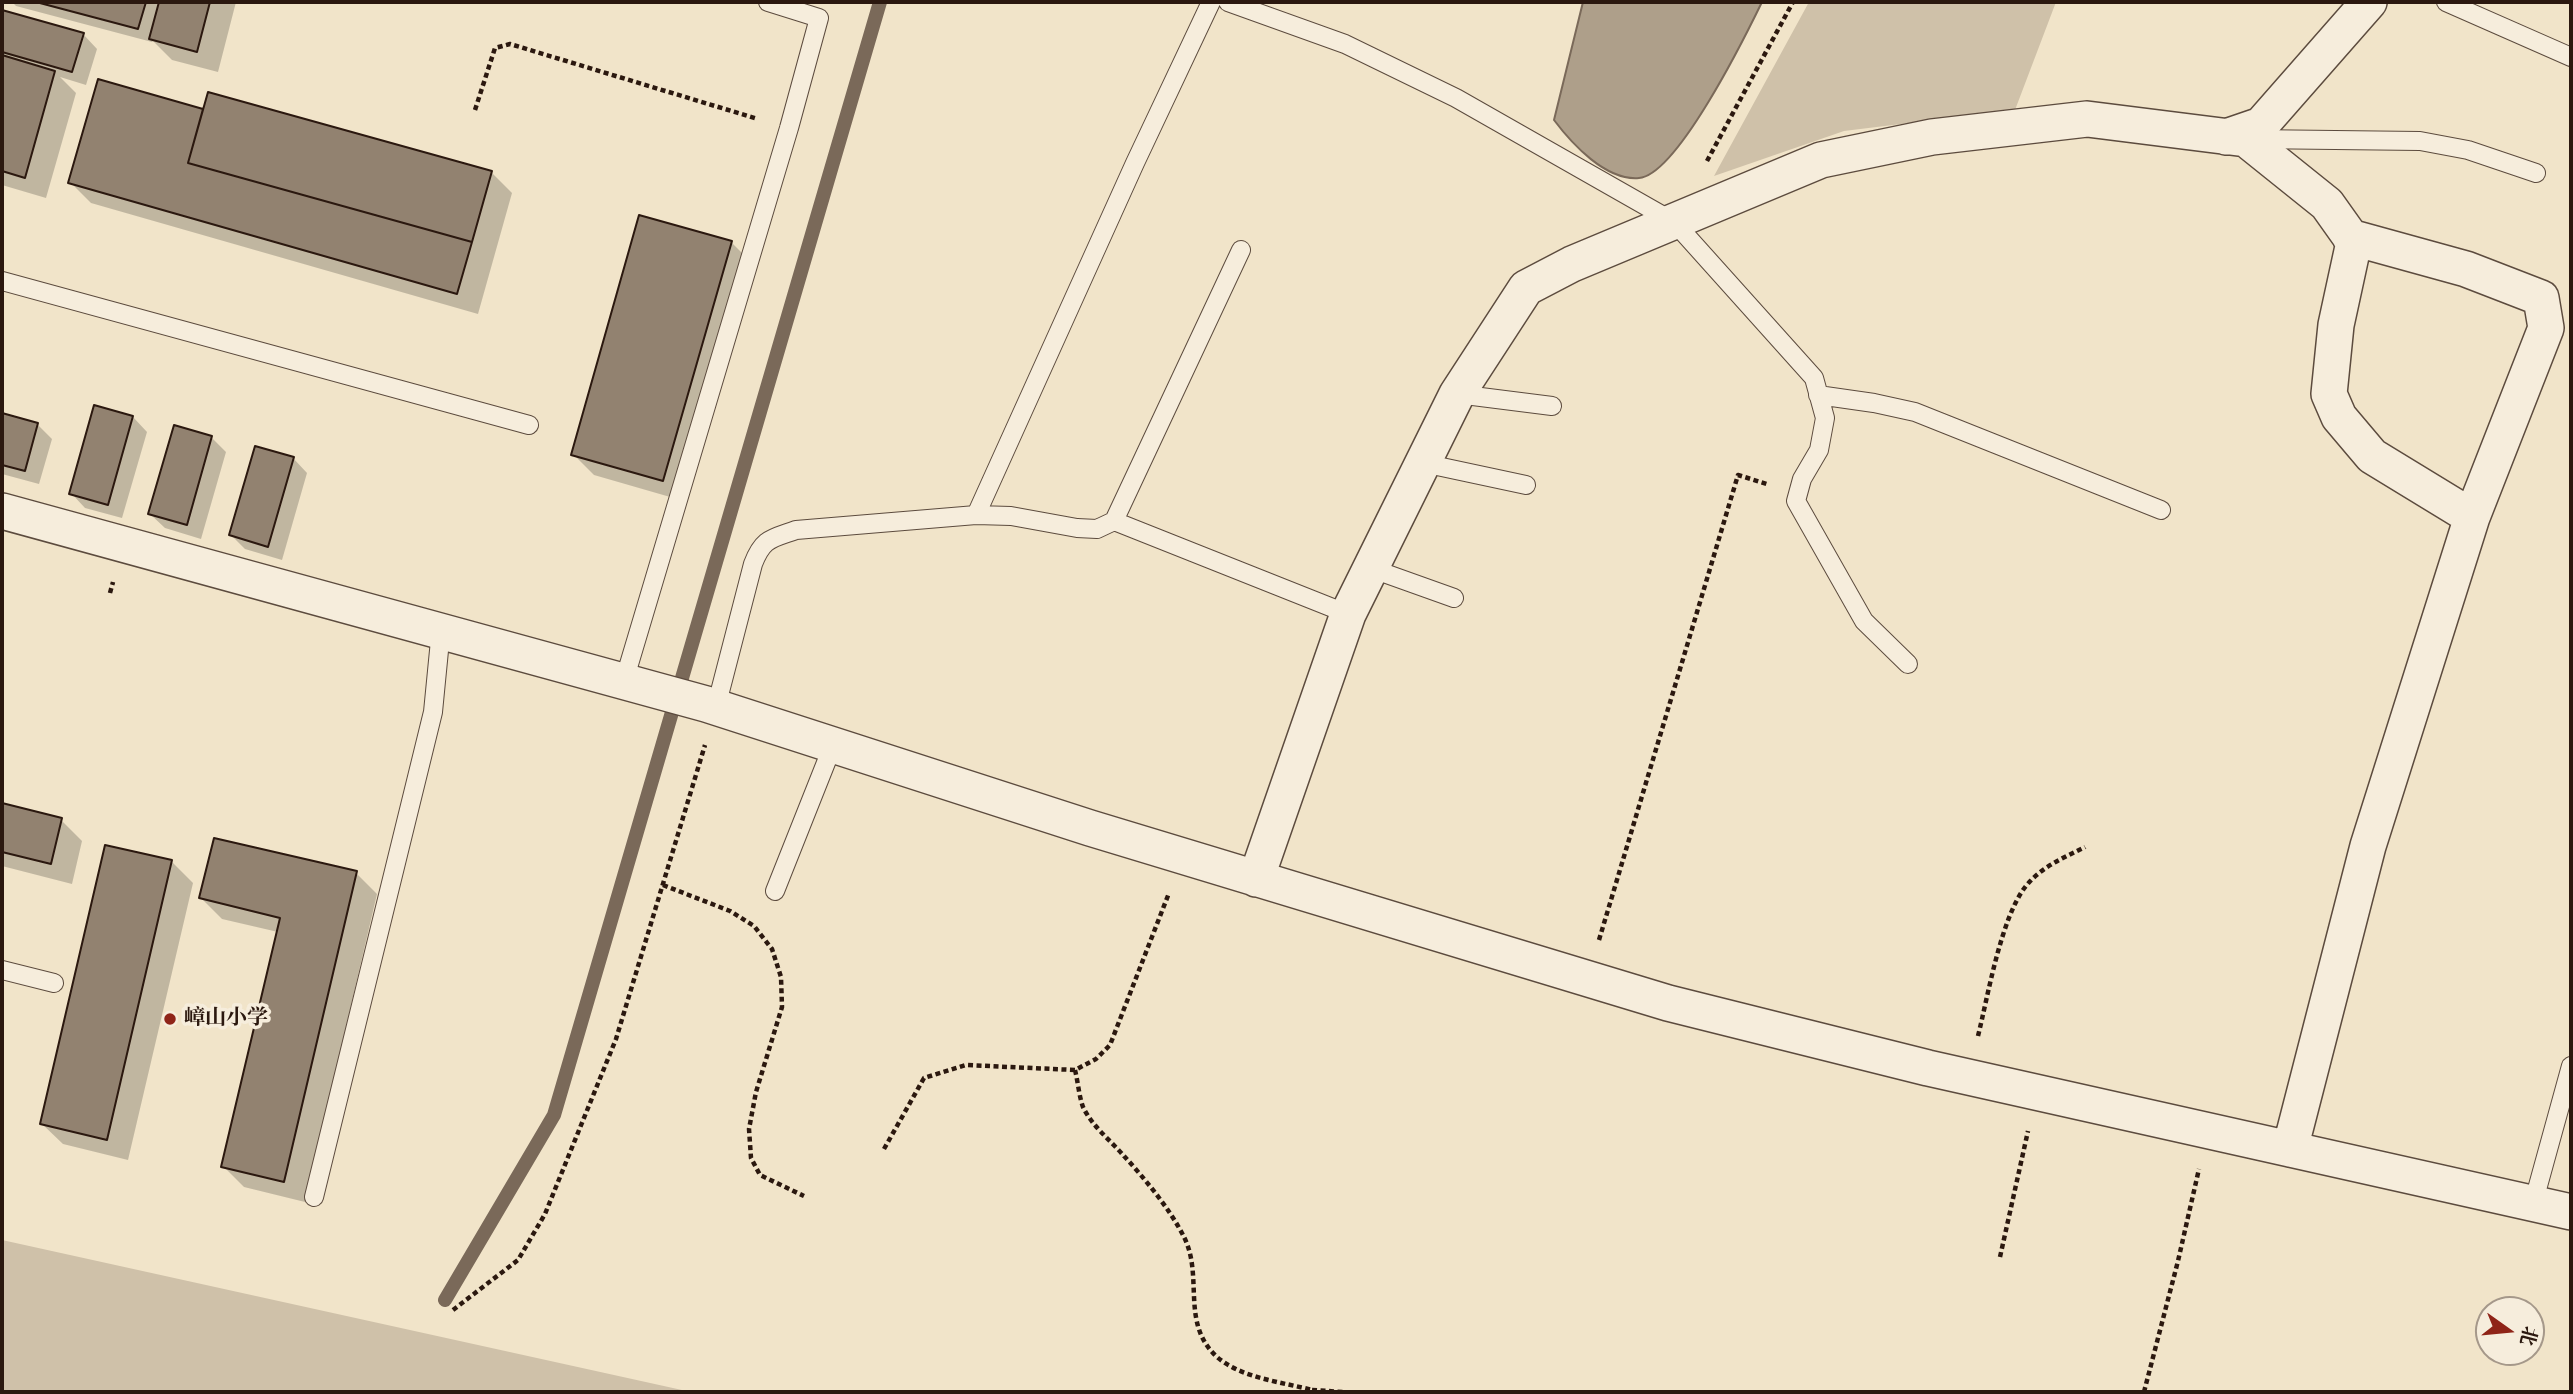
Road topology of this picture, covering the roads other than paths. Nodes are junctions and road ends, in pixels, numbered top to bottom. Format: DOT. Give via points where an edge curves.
graph roads {
  1 [pos="768,2"];
  2 [pos="1211,2"];
  3 [pos="1228,2"];
  4 [pos="2369,2"];
  5 [pos="2446,2"];
  6 [pos="2571,57"];
  7 [pos="2236,138"];
  8 [pos="2536,173"];
  9 [pos="1674,222"];
  10 [pos="2350,237"];
  11 [pos="1241,250"];
  12 [pos="2,281"];
  13 [pos="1457,394"];
  14 [pos="1818,395"];
  15 [pos="1552,406"];
  16 [pos="529,425"];
  17 [pos="1423,463"];
  18 [pos="1526,485"];
  19 [pos="2161,510"];
  20 [pos="2,511"];
  21 [pos="976,516"];
  22 [pos="2472,517"];
  23 [pos="1114,520"];
  24 [pos="1370,568"];
  25 [pos="1454,598"];
  26 [pos="1348,614"];
  27 [pos="441,631"];
  28 [pos="1908,664"];
  29 [pos="632,683"];
  30 [pos="711,706"];
  31 [pos="833,745"];
  32 [pos="1256,878"];
  33 [pos="775,891"];
  34 [pos="2,970"];
  35 [pos="54,983"];
  36 [pos="2571,1066"];
  37 [pos="2290,1149"];
  38 [pos="314,1197"];
  39 [pos="2533,1204"];
  40 [pos="2571,1212"];
  1 -- 29 [label="lane" via="820,18"];
  2 -- 21 [label="lane"];
  3 -- 9 [label="lane" via="1345,44 1456,98"];
  4 -- 7 [label="street" via="2261,125"];
  5 -- 6 [label="lane"];
  7 -- 8 [label="lane" via="2420,141 2468,150"];
  7 -- 9 [label="street" via="2087,120 1932,137 1821,160"];
  7 -- 10 [label="street" via="2327,204"];
  9 -- 13 [label="street" via="1526,288"];
  9 -- 14 [label="lane" via="1814,378"];
  10 -- 22 [label="street" via="2354,242 2336,326 2329,394 2339,417 2372,456"];
  10 -- 22 [label="street" via="2466,269 2541,298 2546,328"];
  11 -- 23 [label="lane"];
  12 -- 16 [label="lane"];
  13 -- 15 [label="lane"];
  13 -- 17 [label="street"];
  14 -- 19 [label="lane" via="1915,412"];
  14 -- 28 [label="lane" via="1825,418 1819,450 1802,479 1796,501 1864,621"];
  17 -- 18 [label="lane"];
  17 -- 24 [label="street"];
  20 -- 27 [label="street"];
  21 -- 23 [label="lane" via="1011,516 1087,529"];
  21 -- 30 [label="lane" via="796,530 759,547"];
  22 -- 37 [label="street" via="2368,846"];
  23 -- 26 [label="lane"];
  24 -- 25 [label="lane"];
  24 -- 26 [label="street"];
  26 -- 32 [label="street"];
  27 -- 29 [label="street"];
  27 -- 38 [label="lane" via="433,712"];
  29 -- 30 [label="street"];
  30 -- 31 [label="street"];
  31 -- 32 [label="street"];
  31 -- 33 [label="lane"];
  32 -- 37 [label="street" via="1668,1003 1967,1077"];
  34 -- 35 [label="lane"];
  36 -- 39 [label="lane"];
  37 -- 39 [label="street"];
  39 -- 40 [label="street"];
}
